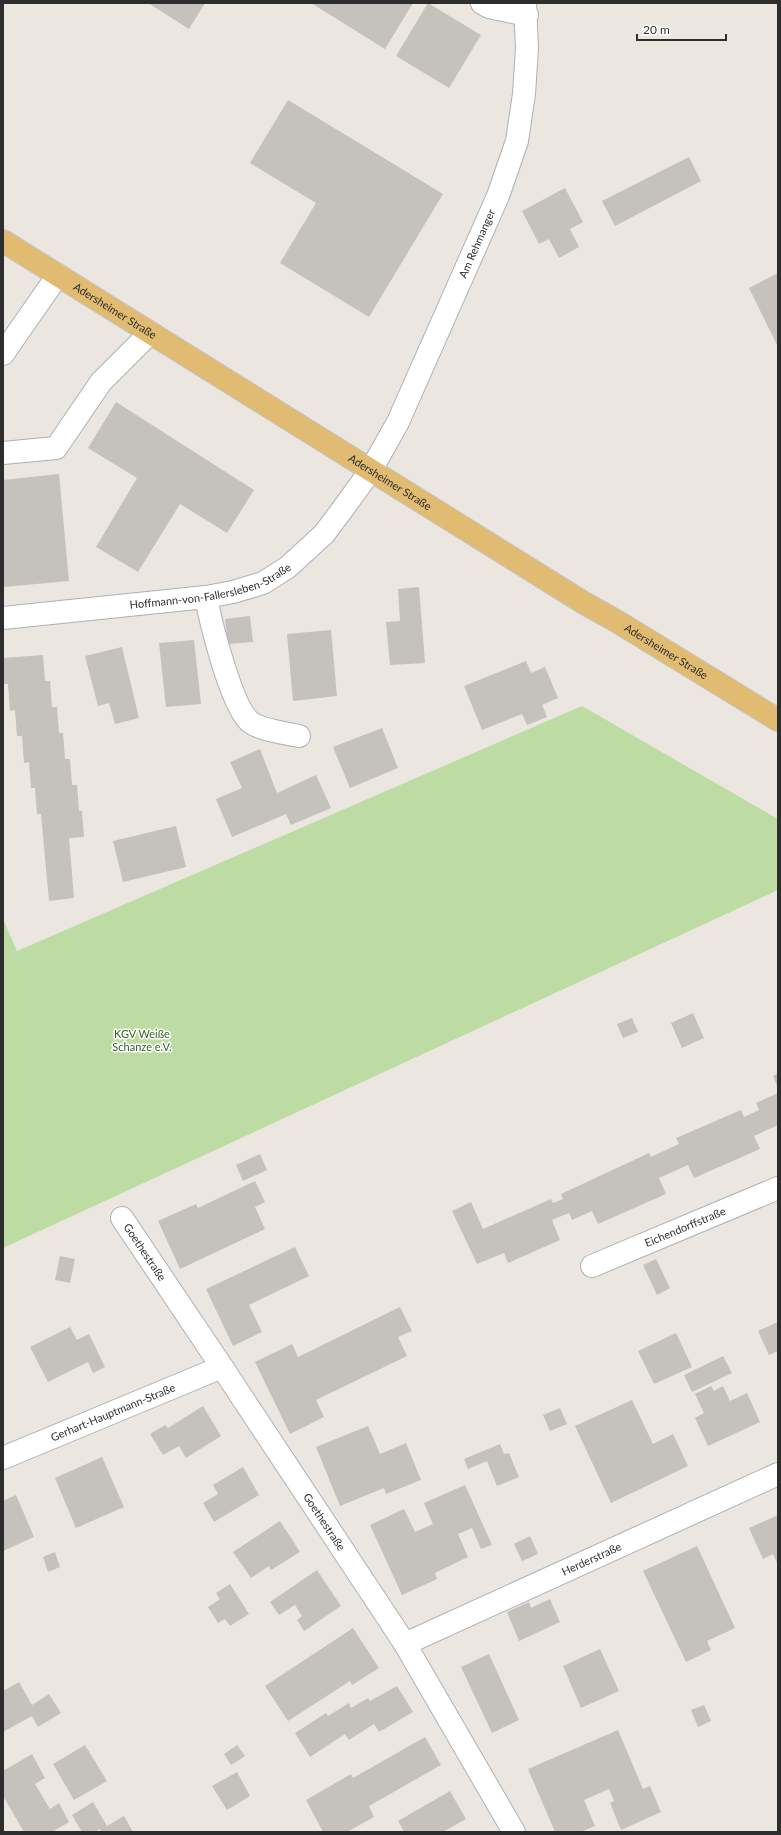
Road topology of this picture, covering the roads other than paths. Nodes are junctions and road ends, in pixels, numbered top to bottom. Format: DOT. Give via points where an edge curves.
graph roads {
  1 [pos="482,3"];
  2 [pos="526,9"];
  3 [pos="3,242"];
  4 [pos="58,276"];
  5 [pos="150,333"];
  6 [pos="3,354"];
  7 [pos="3,453"];
  8 [pos="371,470"];
  9 [pos="206,597"];
  10 [pos="3,618"];
  11 [pos="778,720"];
  12 [pos="299,736"];
  13 [pos="778,1188"];
  14 [pos="122,1218"];
  15 [pos="592,1266"];
  16 [pos="222,1367"];
  17 [pos="3,1458"];
  18 [pos="778,1474"];
  19 [pos="405,1644"];
  20 [pos="514,1832"];
  1 -- 2 [label="street" via="489,7"];
  2 -- 8 [label="street, Am Rehmanger" via="524,94 517,141 498,196 414,386 398,422"];
  3 -- 4 [label="main road, Adersheimer Straße"];
  4 -- 5 [label="main road, Adersheimer Straße"];
  4 -- 6 [label="street"];
  5 -- 7 [label="street" via="101,382 56,448"];
  5 -- 8 [label="main road, Adersheimer Straße"];
  8 -- 9 [label="street, Hoffmann-von-Fallersleben-Straße" via="324,534 288,568 262,583"];
  8 -- 11 [label="main road, Adersheimer Straße"];
  9 -- 10 [label="street, Hoffmann-von-Fallersleben-Straße"];
  9 -- 12 [label="street" via="235,698 244,714 250,722"];
  13 -- 15 [label="street, Eichendorffstraße"];
  14 -- 16 [label="street, Goethestraße"];
  16 -- 17 [label="street, Gerhart-Hauptmann-Straße"];
  16 -- 19 [label="street, Goethestraße"];
  18 -- 19 [label="street, Herderstraße"];
  19 -- 20 [label="street, Goethestraße"];
}
